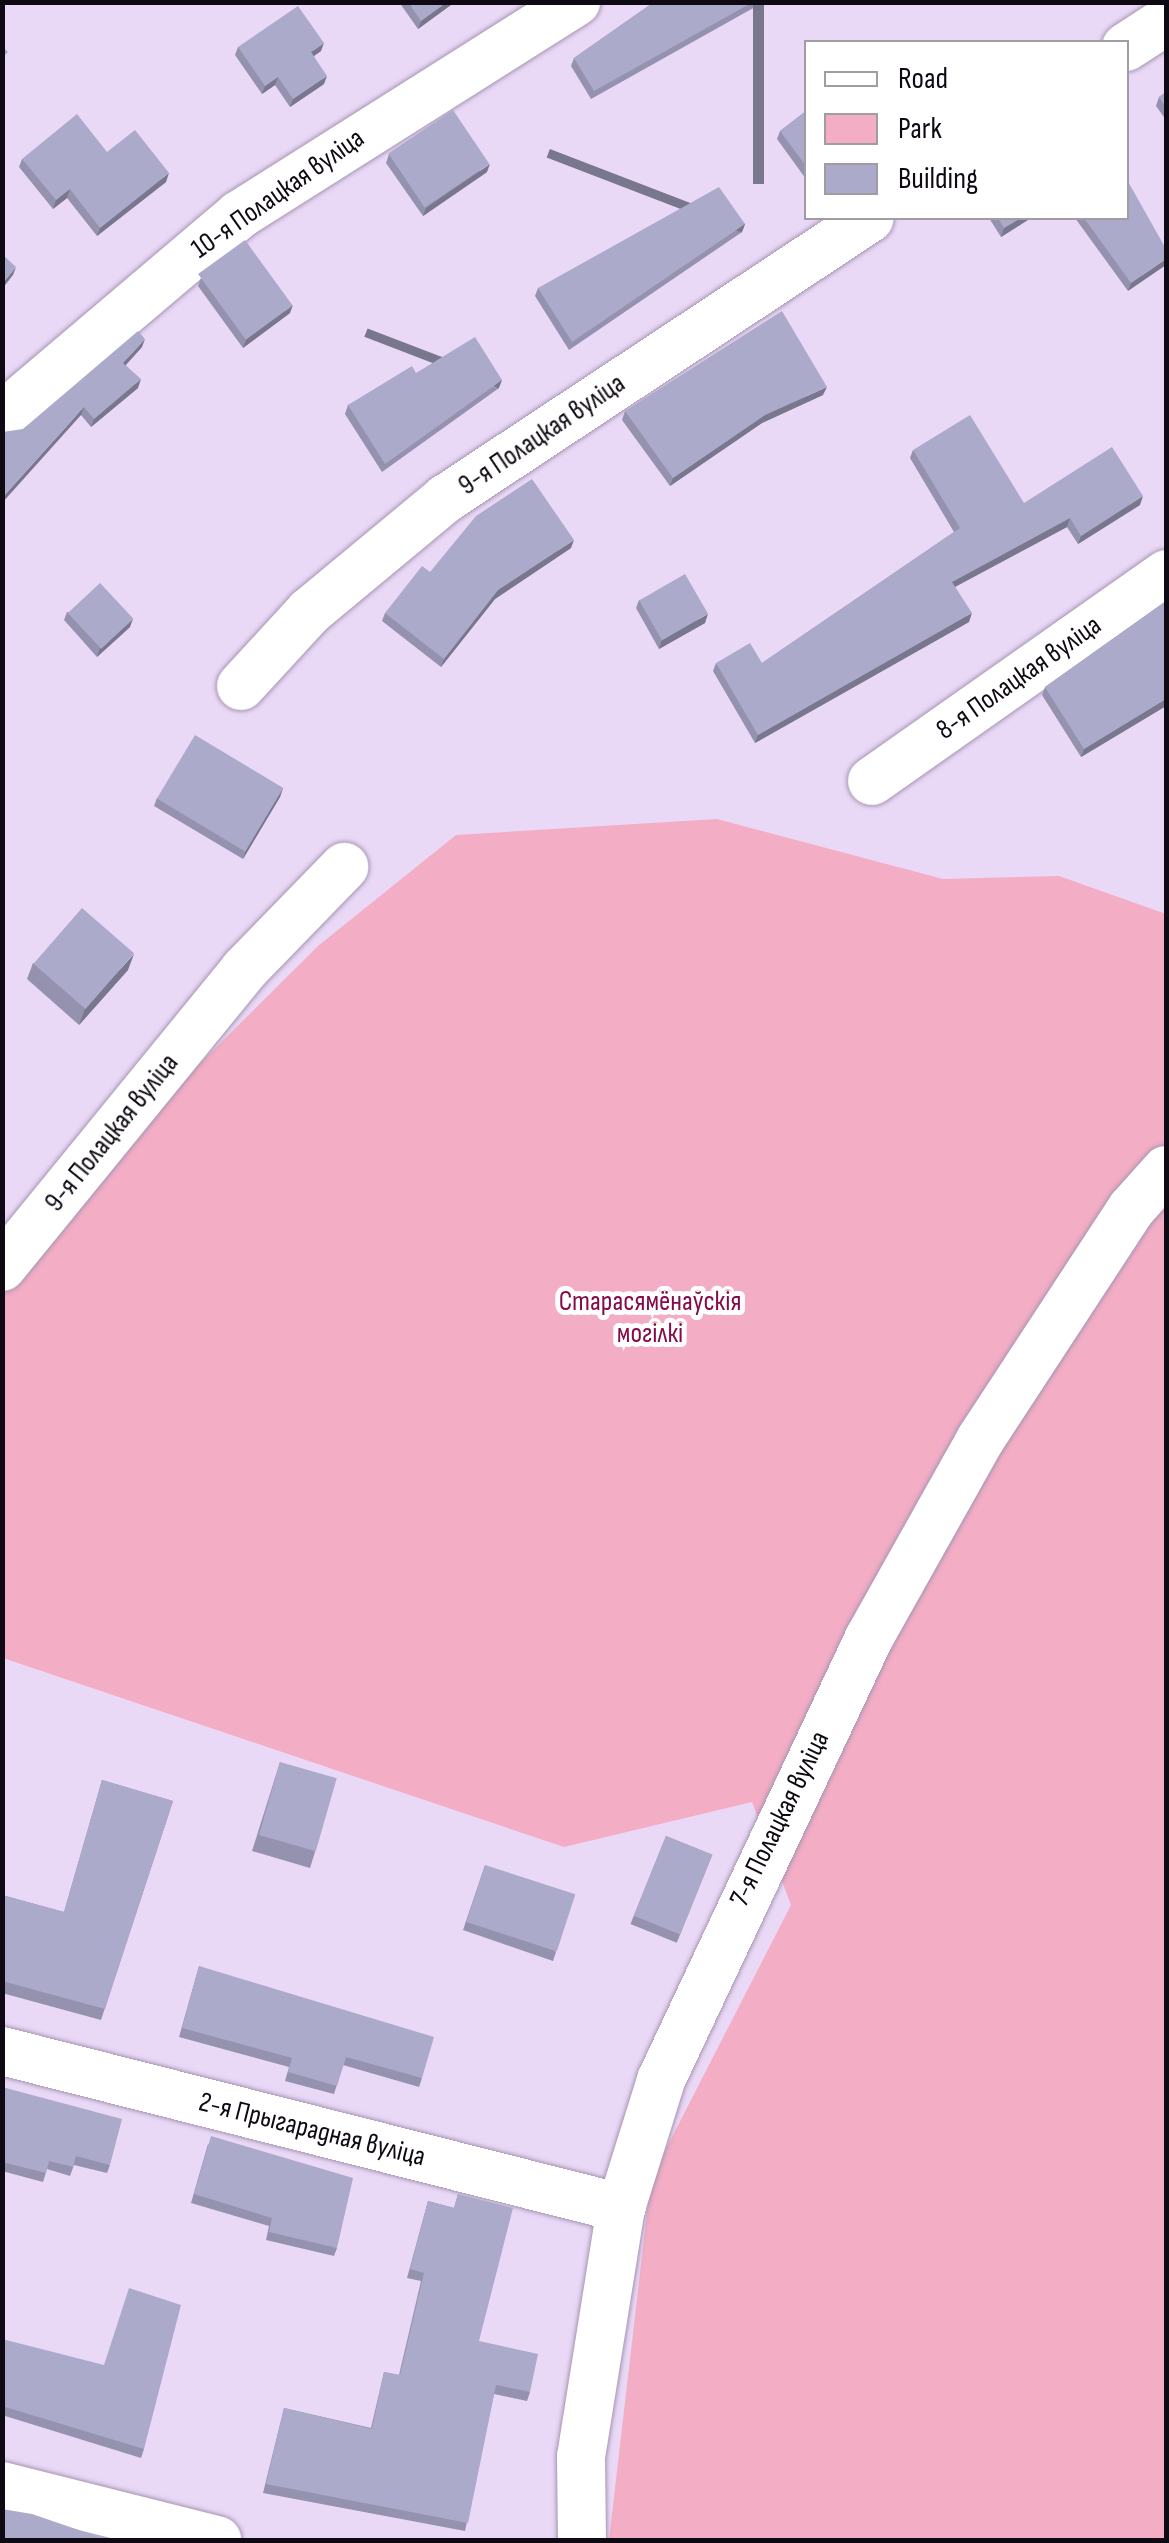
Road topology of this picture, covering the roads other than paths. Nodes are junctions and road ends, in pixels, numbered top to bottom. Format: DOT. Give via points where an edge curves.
graph roads {
  1 [pos="576,2"];
  2 [pos="1166,21"];
  3 [pos="1129,45"];
  4 [pos="867,220"];
  5 [pos="2,416"];
  6 [pos="1166,574"];
  7 [pos="241,686"];
  8 [pos="872,781"];
  9 [pos="344,867"];
  10 [pos="1166,1170"];
  11 [pos="2,1267"];
  12 [pos="2,2051"];
  13 [pos="621,2208"];
  14 [pos="2,2486"];
  15 [pos="217,2540"];
  16 [pos="582,2540"];
  1 -- 5 [label="street, 10-я Полацкая вуліца" via="239,215"];
  2 -- 3 [label="street"];
  4 -- 7 [label="street, 9-я Полацкая вуліца" via="445,499 309,612"];
  6 -- 8 [label="street, 8-я Полацкая вуліца"];
  9 -- 11 [label="street, 9-я Полацкая вуліца" via="244,970"];
  10 -- 13 [label="street, 7-я Полацкая вуліца" via="1132,1208 988,1428 869,1638 668,2063"];
  12 -- 13 [label="street, 2-я Прыгарадная вуліца"];
  13 -- 16 [label="street, 7-я Полацкая вуліца" via="581,2456"];
  14 -- 15 [label="street"];
}
